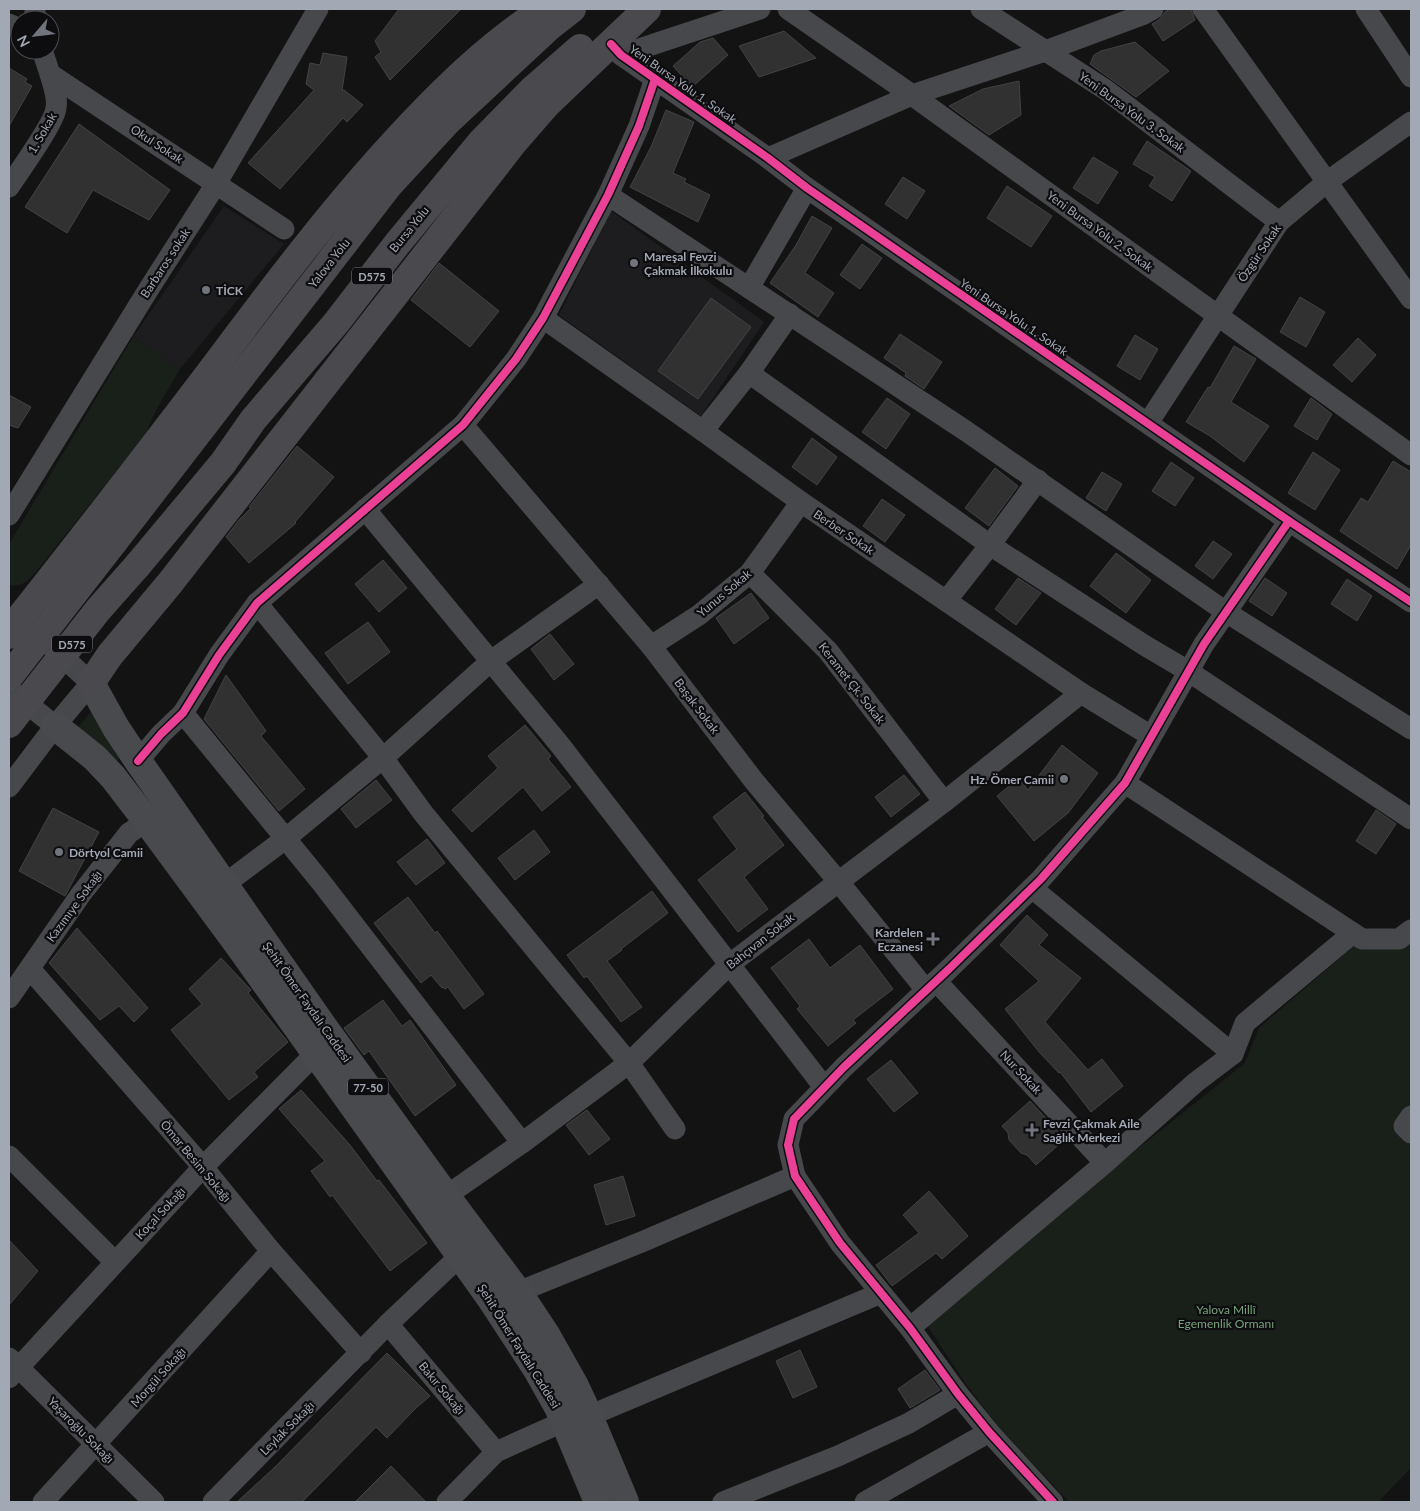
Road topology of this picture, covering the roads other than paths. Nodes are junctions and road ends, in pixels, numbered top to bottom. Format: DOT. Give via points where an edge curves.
graph roads {
  1 [pos="318,9"];
  2 [pos="544,9"];
  3 [pos="572,9"];
  4 [pos="630,9"];
  5 [pos="647,9"];
  6 [pos="760,9"];
  7 [pos="788,9"];
  8 [pos="981,9"];
  9 [pos="1153,9"];
  10 [pos="1203,9"];
  11 [pos="1366,9"];
  12 [pos="616,49"];
  13 [pos="1045,51"];
  14 [pos="45,60"];
  15 [pos="50,74"];
  16 [pos="1411,77"];
  17 [pos="655,79"];
  18 [pos="912,95"];
  19 [pos="1411,122"];
  20 [pos="768,158"];
  21 [pos="1328,181"];
  22 [pos="216,184"];
  23 [pos="9,187"];
  24 [pos="807,188"];
  25 [pos="608,195"];
  26 [pos="1278,222"];
  27 [pos="284,229"];
  28 [pos="749,288"];
  29 [pos="1411,299"];
  30 [pos="790,314"];
  31 [pos="1218,316"];
  32 [pos="543,318"];
  33 [pos="749,374"];
  34 [pos="1148,423"];
  35 [pos="463,425"];
  36 [pos="703,431"];
  37 [pos="1411,455"];
  38 [pos="1038,480"];
  39 [pos="801,502"];
  40 [pos="365,509"];
  41 [pos="9,515"];
  42 [pos="1289,521"];
  43 [pos="990,546"];
  44 [pos="750,572"];
  45 [pos="599,584"];
  46 [pos="946,601"];
  47 [pos="1411,602"];
  48 [pos="258,603"];
  49 [pos="1226,612"];
  50 [pos="12,623"];
  51 [pos="651,646"];
  52 [pos="491,661"];
  53 [pos="1188,671"];
  54 [pos="9,677"];
  55 [pos="91,683"];
  56 [pos="9,689"];
  57 [pos="1081,693"];
  58 [pos="183,713"];
  59 [pos="9,724"];
  60 [pos="55,726"];
  61 [pos="1411,729"];
  62 [pos="1151,736"];
  63 [pos="382,758"];
  64 [pos="138,761"];
  65 [pos="1125,783"];
  66 [pos="9,787"];
  67 [pos="944,802"];
  68 [pos="1411,818"];
  69 [pos="149,824"];
  70 [pos="285,839"];
  71 [pos="838,881"];
  72 [pos="225,884"];
  73 [pos="1032,888"];
  74 [pos="1411,930"];
  75 [pos="1353,933"];
  76 [pos="730,964"];
  77 [pos="30,969"];
  78 [pos="931,985"];
  79 [pos="9,998"];
  80 [pos="316,1053"];
  81 [pos="1233,1054"];
  82 [pos="629,1062"];
  83 [pos="824,1087"];
  84 [pos="1411,1116"];
  85 [pos="675,1129"];
  86 [pos="1411,1133"];
  87 [pos="522,1143"];
  88 [pos="9,1156"];
  89 [pos="1105,1163"];
  90 [pos="203,1167"];
  91 [pos="794,1176"];
  92 [pos="446,1196"];
  93 [pos="271,1251"];
  94 [pos="461,1255"];
  95 [pos="115,1262"];
  96 [pos="518,1292"];
  97 [pos="881,1293"];
  98 [pos="388,1324"];
  99 [pos="910,1328"];
  100 [pos="362,1353"];
  101 [pos="12,1368"];
  102 [pos="958,1394"];
  103 [pos="578,1422"];
  104 [pos="989,1432"];
  105 [pos="96,1445"];
  106 [pos="496,1452"];
  107 [pos="43,1502"];
  108 [pos="154,1502"];
  109 [pos="213,1502"];
  110 [pos="448,1502"];
  111 [pos="598,1502"];
  112 [pos="625,1502"];
  113 [pos="723,1502"];
  114 [pos="865,1502"];
  115 [pos="1053,1502"];
  1 -- 22 [label="street, Barbaros sokak"];
  2 -- 50 [label="highway" via="487,50 358,181 132,476"];
  3 -- 54 [label="highway, Yalova Yolu / D575, bridge" via="548,27 447,122 390,185"];
  4 -- 59 [label="highway, Bursa Yolu / D575, bridge" via="532,90 482,141 396,244 336,323 253,420 223,463 98,610"];
  5 -- 12 [label="highway"];
  6 -- 12 [label="street"];
  7 -- 18 [label="street, Yeni Bursa Yolu 2. Sokak"];
  8 -- 13 [label="street, Yeni Bursa Yolu 3. Sokak"];
  9 -- 13 [label="street"];
  10 -- 21 [label="street"];
  11 -- 16 [label="street"];
  12 -- 17 [label="street, Yeni Bursa Yolu 1. Sokak"];
  12 -- 55 [label="highway" via="547,104 514,142"];
  13 -- 18 [label="street"];
  13 -- 26 [label="street, Yeni Bursa Yolu 3. Sokak" via="1106,90"];
  14 -- 15 [label="street"];
  15 -- 22 [label="street, Okul Sokak"];
  15 -- 23 [label="street, 1. Sokak" via="56,110"];
  17 -- 20 [label="street, Yeni Bursa Yolu 1. Sokak"];
  17 -- 25 [label="street" via="639,126"];
  18 -- 20 [label="street"];
  18 -- 31 [label="street, Yeni Bursa Yolu 2. Sokak"];
  19 -- 21 [label="street, Özgür Sokak"];
  20 -- 24 [label="street, Yeni Bursa Yolu 1. Sokak"];
  21 -- 26 [label="street, Özgür Sokak"];
  21 -- 29 [label="street"];
  22 -- 27 [label="street, Okul Sokak"];
  22 -- 41 [label="street, Barbaros sokak"];
  24 -- 28 [label="street"];
  24 -- 34 [label="street, Yeni Bursa Yolu 1. Sokak"];
  25 -- 28 [label="street"];
  25 -- 32 [label="street"];
  26 -- 31 [label="street, Özgür Sokak"];
  28 -- 30 [label="street"];
  30 -- 33 [label="street"];
  30 -- 38 [label="street"];
  31 -- 34 [label="street, Özgür Sokak"];
  31 -- 37 [label="street, Yeni Bursa Yolu 2. Sokak"];
  32 -- 35 [label="street" via="516,359"];
  32 -- 36 [label="street, Berber Sokak"];
  33 -- 36 [label="street"];
  33 -- 43 [label="street"];
  34 -- 42 [label="street, Yeni Bursa Yolu 1. Sokak"];
  35 -- 40 [label="street"];
  35 -- 45 [label="street, Başak Sokak"];
  36 -- 39 [label="street, Berber Sokak"];
  38 -- 43 [label="street"];
  38 -- 49 [label="street"];
  39 -- 44 [label="street, Yunus Sokak"];
  39 -- 46 [label="street, Berber Sokak"];
  40 -- 48 [label="street"];
  40 -- 52 [label="street"];
  42 -- 47 [label="street, Yeni Bursa Yolu 1. Sokak"];
  42 -- 49 [label="street"];
  43 -- 46 [label="street"];
  43 -- 53 [label="street"];
  44 -- 51 [label="street, Yunus Sokak" via="699,615"];
  44 -- 67 [label="street, Keramet Çk. Sokak" via="828,651"];
  45 -- 51 [label="street, Başak Sokak"];
  45 -- 52 [label="street"];
  46 -- 57 [label="street, Berber Sokak"];
  48 -- 58 [label="street" via="219,655"];
  48 -- 63 [label="street"];
  49 -- 53 [label="street"];
  49 -- 61 [label="street"];
  50 -- 55 [label="street" via="48,643"];
  51 -- 71 [label="street, Başak Sokak" via="754,781"];
  52 -- 63 [label="street"];
  52 -- 76 [label="street"];
  53 -- 62 [label="street"];
  53 -- 68 [label="street"];
  55 -- 60 [label="street"];
  55 -- 64 [label="main road, Şehit Ömer Faydalı Caddesi / 77-50"];
  56 -- 60 [label="street"];
  57 -- 62 [label="street, Berber Sokak"];
  57 -- 67 [label="street, Bahçıvan Sokak"];
  58 -- 64 [label="street"];
  58 -- 70 [label="street"];
  60 -- 66 [label="street"];
  60 -- 69 [label="main road, Şehit Ömer Faydalı Caddesi / 77-50" via="95,758"];
  62 -- 65 [label="street"];
  63 -- 70 [label="street"];
  63 -- 82 [label="street" via="423,813"];
  64 -- 72 [label="main road, Şehit Ömer Faydalı Caddesi / 77-50"];
  65 -- 73 [label="street"];
  65 -- 75 [label="street"];
  67 -- 71 [label="street, Bahçıvan Sokak"];
  69 -- 77 [label="street, Kazımıye Sokağı" via="129,833 81,894"];
  69 -- 80 [label="main road, Şehit Ömer Faydalı Caddesi / 77-50"];
  70 -- 72 [label="street"];
  70 -- 87 [label="street"];
  71 -- 76 [label="street, Bahçıvan Sokak"];
  71 -- 78 [label="street, Başak Sokak"];
  72 -- 92 [label="main road, Şehit Ömer Faydalı Caddesi / 77-50"];
  73 -- 78 [label="street"];
  73 -- 81 [label="street"];
  74 -- 75 [label="street" via="1399,939 1362,939"];
  75 -- 81 [label="street" via="1245,1023"];
  76 -- 82 [label="street, Bahçıvan Sokak"];
  76 -- 83 [label="street"];
  77 -- 79 [label="street, Kazımıye Sokağı"];
  77 -- 90 [label="street, Ömar Besim Sokağı"];
  78 -- 83 [label="street"];
  78 -- 89 [label="street, Nur Sokak"];
  80 -- 90 [label="street, Koçal Sokağı"];
  80 -- 94 [label="main road, Şehit Ömer Faydalı Caddesi / 77-50"];
  81 -- 89 [label="street" via="1196,1082"];
  82 -- 85 [label="street"];
  82 -- 87 [label="street, Bahçıvan Sokak"];
  83 -- 91 [label="street" via="794,1119 788,1145"];
  84 -- 86 [label="street" via="1404,1126"];
  87 -- 92 [label="street, Bahçıvan Sokak"];
  88 -- 95 [label="street"];
  89 -- 99 [label="street"];
  90 -- 93 [label="street, Ömar Besim Sokağı"];
  90 -- 95 [label="street, Koçal Sokağı"];
  91 -- 96 [label="street"];
  91 -- 97 [label="street" via="840,1243"];
  92 -- 96 [label="main road, Şehit Ömer Faydalı Caddesi / 77-50"];
  93 -- 100 [label="street, Ömar Besim Sokağı"];
  93 -- 105 [label="street, Morgül Sokağı"];
  94 -- 98 [label="street, Leylak Sokağı"];
  94 -- 103 [label="main road, Şehit Ömer Faydalı Caddesi / 77-50" via="536,1368"];
  95 -- 101 [label="street, Koçal Sokağı"];
  96 -- 103 [label="main road, Şehit Ömer Faydalı Caddesi / 77-50" via="574,1384"];
  97 -- 99 [label="street"];
  97 -- 103 [label="street"];
  98 -- 100 [label="street, Leylak Sokağı"];
  98 -- 106 [label="street, Bakır Sokağı"];
  99 -- 102 [label="street"];
  100 -- 109 [label="street, Leylak Sokağı"];
  101 -- 105 [label="street, Yaşaroğlu Sokağı"];
  102 -- 104 [label="street"];
  102 -- 113 [label="street" via="909,1424"];
  103 -- 106 [label="street" via="556,1425"];
  103 -- 111 [label="main road, Şehit Ömer Faydalı Caddesi / 77-50"];
  103 -- 112 [label="main road, Şehit Ömer Faydalı Caddesi / 77-50"];
  104 -- 114 [label="street"];
  104 -- 115 [label="street"];
  105 -- 107 [label="street, Morgül Sokağı"];
  105 -- 108 [label="street, Yaşaroğlu Sokağı"];
  106 -- 110 [label="street"];
}
